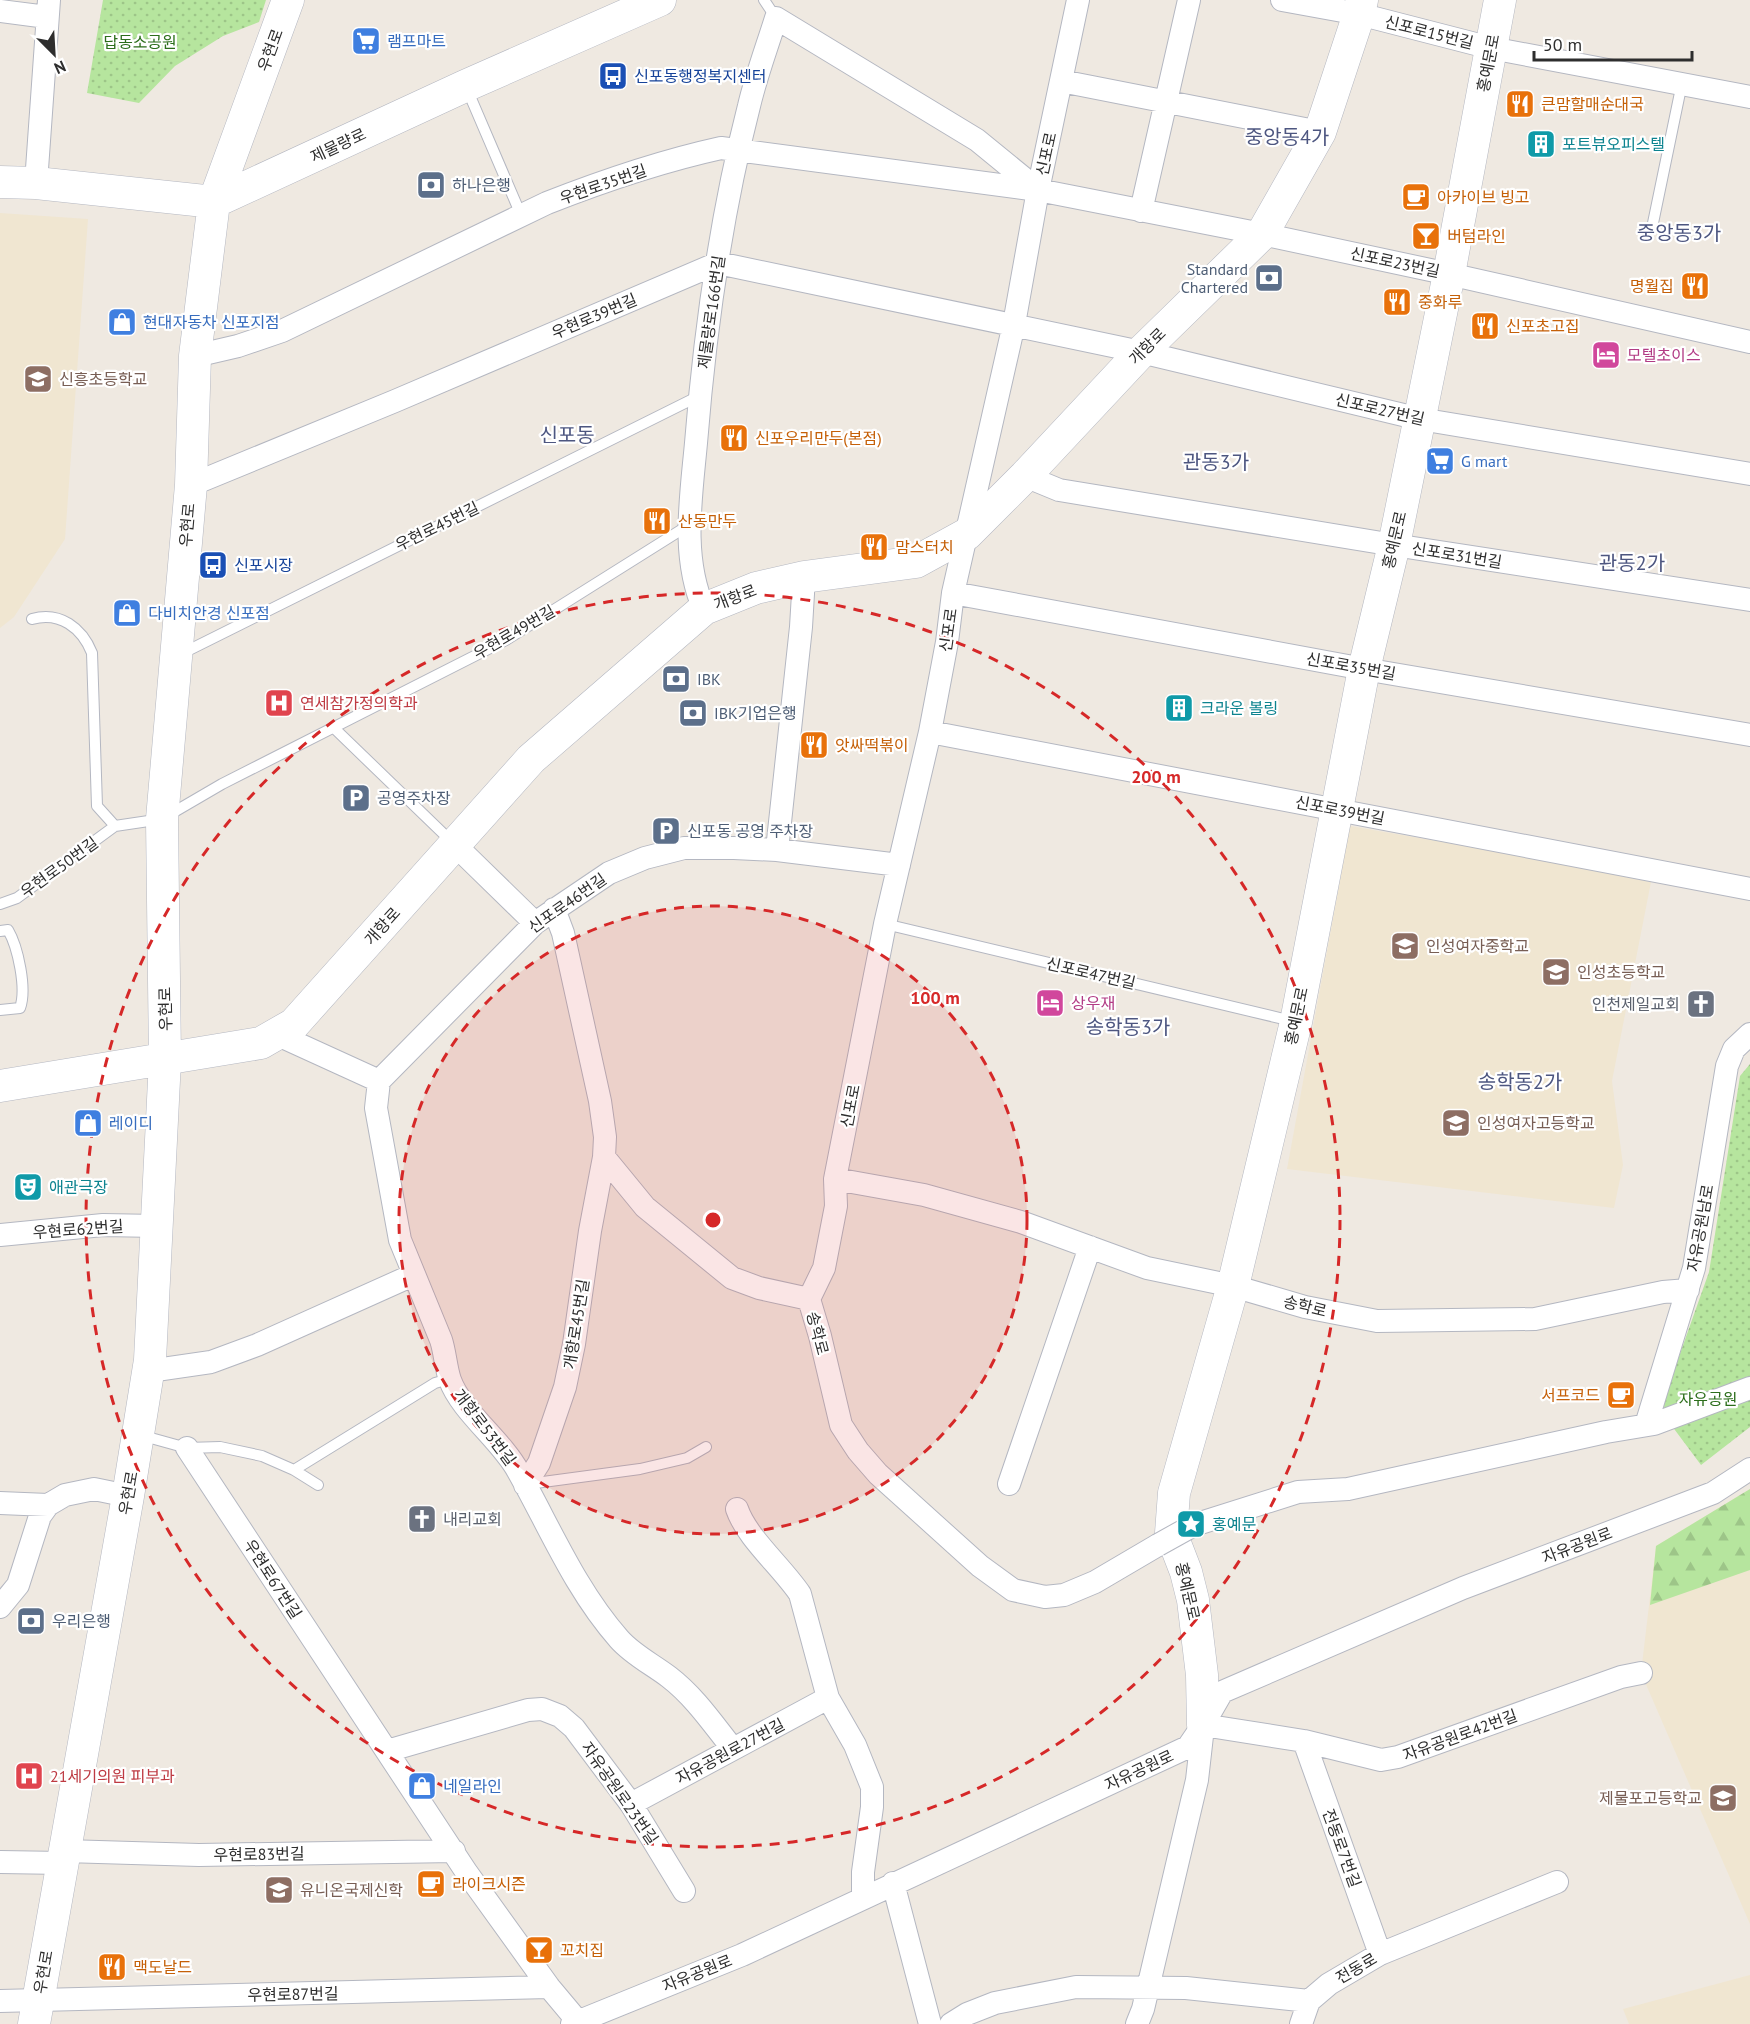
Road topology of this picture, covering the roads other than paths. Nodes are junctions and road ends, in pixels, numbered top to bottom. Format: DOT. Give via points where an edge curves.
graph roads {
  1 [pos="288,0"];
  2 [pos="660,0"];
  3 [pos="1078,0"];
  4 [pos="1189,0"];
  5 [pos="1282,0"];
  6 [pos="1500,0"];
  7 [pos="1361,7"];
  8 [pos="48,8"];
  9 [pos="770,9"];
  10 [pos="0,11"];
  11 [pos="1491,48"];
  12 [pos="1061,81"];
  13 [pos="1682,83"];
  14 [pos="465,86"];
  15 [pos="1750,97"];
  16 [pos="1166,102"];
  17 [pos="1320,132"];
  18 [pos="738,150"];
  19 [pos="0,182"];
  20 [pos="36,183"];
  21 [pos="1038,190"];
  22 [pos="214,202"];
  23 [pos="1141,211"];
  24 [pos="521,215"];
  25 [pos="1653,223"];
  26 [pos="1262,234"];
  27 [pos="718,263"];
  28 [pos="1449,274"];
  29 [pos="1014,324"];
  30 [pos="1750,342"];
  31 [pos="1141,352"];
  32 [pos="195,356"];
  33 [pos="700,396"];
  34 [pos="1420,419"];
  35 [pos="1750,474"];
  36 [pos="1025,476"];
  37 [pos="191,485"];
  38 [pos="688,525"];
  39 [pos="966,534"];
  40 [pos="1394,545"];
  41 [pos="804,577"];
  42 [pos="953,593"];
  43 [pos="1750,600"];
  44 [pos="704,609"];
  45 [pos="33,619"];
  46 [pos="175,657"];
  47 [pos="1364,669"];
  48 [pos="334,728"];
  49 [pos="930,732"];
  50 [pos="1750,735"];
  51 [pos="1337,809"];
  52 [pos="162,819"];
  53 [pos="115,825"];
  54 [pos="455,845"];
  55 [pos="777,850"];
  56 [pos="898,865"];
  57 [pos="1750,889"];
  58 [pos="0,904"];
  59 [pos="554,909"];
  60 [pos="535,923"];
  61 [pos="885,924"];
  62 [pos="0,931"];
  63 [pos="0,1010"];
  64 [pos="1296,1022"];
  65 [pos="276,1034"];
  66 [pos="1750,1034"];
  67 [pos="165,1060"];
  68 [pos="379,1081"];
  69 [pos="0,1086"];
  70 [pos="604,1157"];
  71 [pos="835,1179"];
  72 [pos="157,1226"];
  73 [pos="0,1235"];
  74 [pos="1090,1247"];
  75 [pos="413,1275"];
  76 [pos="1233,1286"];
  77 [pos="1688,1290"];
  78 [pos="809,1299"];
  79 [pos="149,1371"];
  80 [pos="449,1379"];
  81 [pos="1750,1388"];
  82 [pos="1646,1425"];
  83 [pos="138,1435"];
  84 [pos="706,1447"];
  85 [pos="187,1448"];
  86 [pos="1750,1469"];
  87 [pos="294,1470"];
  88 [pos="1009,1484"];
  89 [pos="318,1485"];
  90 [pos="525,1485"];
  91 [pos="128,1496"];
  92 [pos="0,1503"];
  93 [pos="48,1505"];
  94 [pos="737,1509"];
  95 [pos="0,1607"];
  96 [pos="1641,1673"];
  97 [pos="828,1698"];
  98 [pos="1203,1725"];
  99 [pos="1304,1741"];
  100 [pos="733,1749"];
  101 [pos="387,1751"];
  102 [pos="631,1804"];
  103 [pos="454,1851"];
  104 [pos="64,1857"];
  105 [pos="0,1862"];
  106 [pos="1557,1882"];
  107 [pos="893,1883"];
  108 [pos="684,1891"];
  109 [pos="863,1897"];
  110 [pos="1380,1954"];
  111 [pos="1149,1986"];
  112 [pos="549,1987"];
  113 [pos="0,2001"];
  114 [pos="1309,2001"];
  115 [pos="36,2012"];
  116 [pos="577,2023"];
  117 [pos="930,2024"];
  118 [pos="951,2024"];
  119 [pos="1137,2024"];
  120 [pos="1301,2024"];
  1 -- 22 [label="street, 우현로"];
  2 -- 14 [label="street, 제물량로"];
  3 -- 12 [label="street, 신포로"];
  4 -- 16 [label="street"];
  5 -- 7 [label="street, 신포로15번길"];
  6 -- 11 [label="street, 홍예문로"];
  7 -- 11 [label="street, 신포로15번길"];
  7 -- 17 [label="street, 개항로"];
  8 -- 10 [label="street"];
  8 -- 20 [label="street"];
  9 -- 18 [label="street, 제물량로166번길"];
  9 -- 21 [label="street, 제물량로166번길" via="977,140"];
  11 -- 13 [label="street, 신포로15번길"];
  11 -- 28 [label="street, 홍예문로"];
  12 -- 16 [label="street"];
  12 -- 21 [label="street, 신포로"];
  13 -- 15 [label="street, 신포로15번길"];
  13 -- 25 [label="lane"];
  14 -- 22 [label="street, 제물량로"];
  14 -- 24 [label="lane"];
  16 -- 17 [label="street"];
  16 -- 23 [label="street"];
  17 -- 26 [label="street, 개항로"];
  18 -- 21 [label="street, 우현로35번길"];
  18 -- 24 [label="street, 우현로35번길" via="721,148 692,154 581,189"];
  18 -- 27 [label="street, 제물량로166번길"];
  19 -- 20 [label="street"];
  20 -- 22 [label="street"];
  21 -- 23 [label="street, 신포로23번길"];
  21 -- 29 [label="street, 신포로"];
  22 -- 32 [label="street, 우현로"];
  23 -- 26 [label="street, 신포로23번길"];
  24 -- 32 [label="street, 우현로35번길" via="282,331"];
  26 -- 28 [label="street, 신포로23번길"];
  26 -- 31 [label="street, 개항로"];
  27 -- 29 [label="street"];
  27 -- 33 [label="street, 제물량로166번길"];
  27 -- 37 [label="street, 우현로39번길"];
  28 -- 30 [label="street, 신포로23번길"];
  28 -- 34 [label="street, 홍예문로"];
  29 -- 31 [label="street, 신포로27번길"];
  29 -- 39 [label="street, 신포로"];
  31 -- 34 [label="street, 신포로27번길"];
  31 -- 36 [label="street, 개항로"];
  32 -- 37 [label="street, 우현로"];
  33 -- 38 [label="street, 제물량로166번길"];
  33 -- 46 [label="lane, 우현로45번길"];
  34 -- 35 [label="street, 신포로27번길"];
  34 -- 40 [label="street, 홍예문로"];
  36 -- 39 [label="street, 개항로"];
  36 -- 40 [label="street, 신포로31번길" via="1059,490"];
  37 -- 46 [label="street, 우현로"];
  38 -- 44 [label="street, 제물량로166번길" via="695,590"];
  38 -- 48 [label="lane, 우현로49번길" via="506,640"];
  39 -- 41 [label="street, 개항로" via="916,562"];
  39 -- 42 [label="street, 신포로"];
  40 -- 43 [label="street, 신포로31번길"];
  40 -- 47 [label="street, 홍예문로"];
  41 -- 44 [label="street, 개항로" via="756,588"];
  41 -- 55 [label="street"];
  42 -- 47 [label="street, 신포로35번길"];
  42 -- 49 [label="street, 신포로" via="948,642"];
  44 -- 54 [label="street, 개항로" via="531,759"];
  45 -- 53 [label="lane" via="56,617 87,640 92,653 97,806"];
  46 -- 52 [label="street, 우현로"];
  47 -- 50 [label="street, 신포로35번길"];
  47 -- 51 [label="street, 홍예문로"];
  48 -- 52 [label="lane, 우현로49번길"];
  48 -- 54 [label="lane"];
  49 -- 51 [label="street, 신포로39번길"];
  49 -- 56 [label="street, 신포로"];
  51 -- 57 [label="street, 신포로39번길"];
  51 -- 64 [label="street, 홍예문로"];
  52 -- 53 [label="lane"];
  52 -- 67 [label="street, 우현로"];
  53 -- 58 [label="lane, 우현로50번길" via="17,898"];
  54 -- 60 [label="street"];
  54 -- 65 [label="street, 개항로" via="294,1024"];
  55 -- 56 [label="street, 신포로46번길"];
  55 -- 59 [label="street, 신포로46번길" via="684,848 645,858 609,873"];
  56 -- 61 [label="street, 신포로"];
  59 -- 60 [label="street, 신포로46번길"];
  59 -- 70 [label="street, 개항로45번길" via="563,933 600,1101"];
  60 -- 68 [label="street, 신포로46번길"];
  61 -- 64 [label="lane, 신포로47번길"];
  61 -- 71 [label="street, 신포로"];
  62 -- 63 [label="lane" via="8,930 14,940 23,986 20,1008"];
  64 -- 76 [label="street, 홍예문로"];
  65 -- 67 [label="street, 개항로" via="261,1043"];
  65 -- 68 [label="street"];
  66 -- 77 [label="street, 자유공원남로" via="1734,1048 1727,1066"];
  67 -- 69 [label="street, 개항로"];
  67 -- 72 [label="street, 우현로"];
  68 -- 75 [label="street, 개항로53번길" via="376,1108 400,1240"];
  70 -- 78 [label="street" via="645,1207 732,1278"];
  70 -- 90 [label="street, 개항로45번길" via="565,1387 539,1463"];
  71 -- 74 [label="street, 송학로" via="924,1195 1021,1222"];
  71 -- 78 [label="street, 송학로" via="836,1206 824,1268"];
  72 -- 73 [label="street, 우현로62번길" via="103,1224"];
  72 -- 79 [label="street, 우현로"];
  74 -- 76 [label="street, 송학로" via="1147,1268"];
  74 -- 88 [label="street"];
  75 -- 79 [label="street" via="211,1362"];
  75 -- 80 [label="street, 개항로53번길" via="441,1340"];
  76 -- 77 [label="street, 송학로" via="1305,1307 1377,1321 1535,1319"];
  76 -- 98 [label="street, 홍예문로" via="1174,1492 1172,1513 1171,1533 1193,1600"];
  77 -- 82 [label="street, 자유공원남로"];
  78 -- 82 [label="street, 송학로, bridge" via="841,1425 858,1451 878,1474 988,1572 1013,1590 1045,1597 1064,1595 1095,1582 1194,1525 1298,1492 1348,1489"];
  79 -- 83 [label="street, 우현로"];
  80 -- 87 [label="lane" via="435,1383"];
  80 -- 90 [label="street, 개항로53번길" via="517,1468"];
  81 -- 82 [label="street, 송학로"];
  83 -- 85 [label="lane"];
  83 -- 91 [label="street, 우현로"];
  84 -- 90 [label="lane" via="687,1458 640,1468"];
  85 -- 87 [label="lane" via="220,1446 262,1456"];
  85 -- 101 [label="street, 우현로67번길"];
  86 -- 98 [label="street, 자유공원로" via="1713,1493 1463,1588 1222,1692"];
  87 -- 89 [label="lane"];
  90 -- 100 [label="street, 개항로53번길" via="585,1596 620,1640 700,1706"];
  91 -- 93 [label="street" via="94,1490 65,1495"];
  91 -- 104 [label="street, 우현로"];
  92 -- 93 [label="street"];
  93 -- 95 [label="street" via="40,1516 18,1585"];
  94 -- 97 [label="street" via="741,1521 800,1594"];
  96 -- 99 [label="street, 자유공원로42번길" via="1398,1757 1381,1760"];
  97 -- 100 [label="street, 자유공원로27번길"];
  97 -- 109 [label="street" via="855,1745 872,1788"];
  98 -- 99 [label="street, 자유공원로42번길"];
  98 -- 107 [label="street, 자유공원로" via="1188,1747"];
  98 -- 111 [label="street, 홍예문로" via="1197,1780"];
  99 -- 110 [label="street, 전동로7번길"];
  100 -- 102 [label="street, 자유공원로27번길"];
  101 -- 102 [label="street, 자유공원로23번길" via="542,1709 560,1716 573,1728"];
  101 -- 103 [label="street, 우현로67번길"];
  102 -- 108 [label="street, 자유공원로23번길"];
  103 -- 104 [label="street, 우현로83번길"];
  103 -- 112 [label="street, 우현로67번길"];
  104 -- 105 [label="street, 우현로83번길"];
  104 -- 115 [label="street, 우현로"];
  106 -- 110 [label="street, 전동로"];
  107 -- 109 [label="street, 자유공원로"];
  107 -- 117 [label="street"];
  109 -- 116 [label="street, 자유공원로" via="742,1955"];
  110 -- 114 [label="street, 전동로" via="1329,1984"];
  111 -- 114 [label="street"];
  111 -- 118 [label="street" via="1076,1987 995,2003"];
  111 -- 119 [label="street, 홍예문로"];
  112 -- 115 [label="street, 우현로87번길"];
  112 -- 116 [label="street, 우현로67번길"];
  113 -- 115 [label="street, 우현로87번길"];
  114 -- 120 [label="street"];
}
